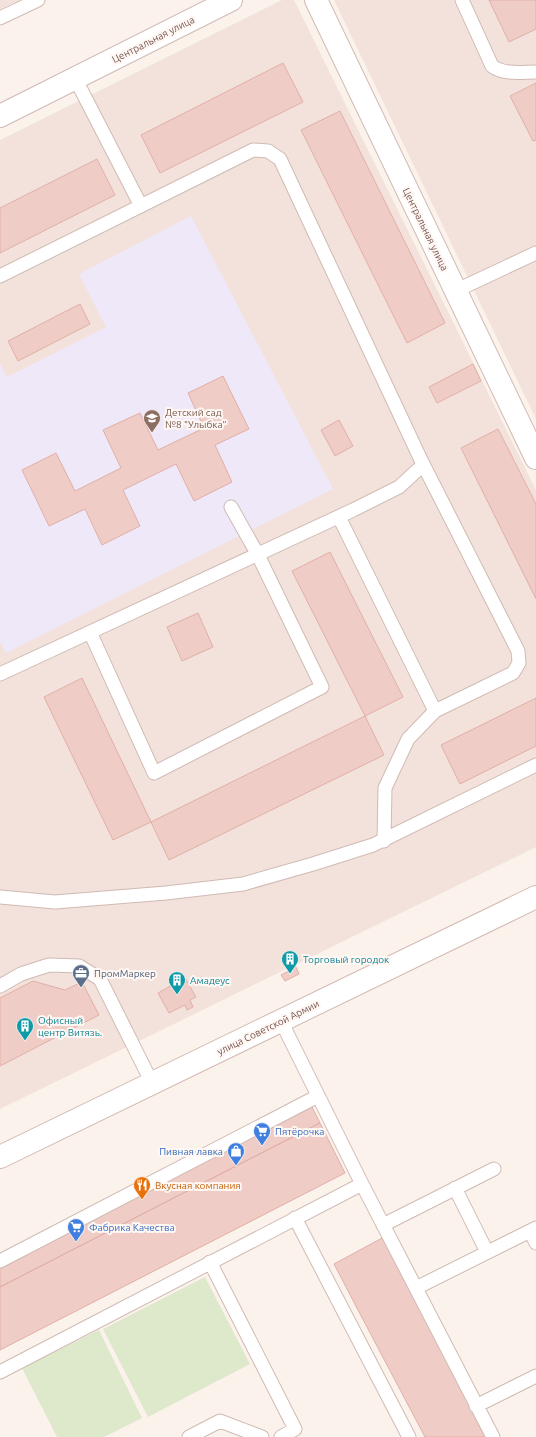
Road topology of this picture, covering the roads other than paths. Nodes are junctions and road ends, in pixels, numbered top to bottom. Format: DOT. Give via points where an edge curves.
graph roads {
  1 [pos="38,0"];
  2 [pos="230,0"];
  3 [pos="316,0"];
  4 [pos="462,0"];
  5 [pos="0,18"];
  6 [pos="536,72"];
  7 [pos="75,78"];
  8 [pos="0,116"];
  9 [pos="141,206"];
  10 [pos="536,253"];
  11 [pos="0,276"];
  12 [pos="455,290"];
  13 [pos="536,458"];
  14 [pos="423,465"];
  15 [pos="231,507"];
  16 [pos="339,517"];
  17 [pos="258,555"];
  18 [pos="90,632"];
  19 [pos="0,674"];
  20 [pos="435,711"];
  21 [pos="536,765"];
  22 [pos="384,840"];
  23 [pos="0,897"];
  24 [pos="536,897"];
  25 [pos="0,986"];
  26 [pos="281,1021"];
  27 [pos="152,1083"];
  28 [pos="318,1096"];
  29 [pos="0,1157"];
  30 [pos="494,1169"];
  31 [pos="362,1184"];
  32 [pos="455,1188"];
  33 [pos="295,1218"];
  34 [pos="383,1225"];
  35 [pos="533,1229"];
  36 [pos="536,1243"];
  37 [pos="487,1252"];
  38 [pos="0,1261"];
  39 [pos="210,1262"];
  40 [pos="416,1288"];
  41 [pos="0,1372"];
  42 [pos="536,1376"];
  43 [pos="476,1406"];
  44 [pos="189,1437"];
  45 [pos="262,1437"];
  46 [pos="281,1437"];
  47 [pos="409,1437"];
  48 [pos="492,1437"];
  1 -- 5 [label="lane"];
  2 -- 7 [label="street, Центральная улица"];
  3 -- 12 [label="street, Центральная улица"];
  4 -- 6 [label="lane" via="492,66 506,72"];
  7 -- 8 [label="street, Центральная улица"];
  7 -- 9 [label="lane"];
  9 -- 11 [label="lane"];
  9 -- 14 [label="lane" via="253,150 268,151 280,159"];
  10 -- 12 [label="lane"];
  12 -- 13 [label="street, Центральная улица"];
  14 -- 16 [label="lane" via="399,487"];
  14 -- 20 [label="lane" via="518,651 519,663 513,673"];
  15 -- 17 [label="lane"];
  16 -- 17 [label="lane"];
  16 -- 20 [label="lane"];
  17 -- 18 [label="lane"];
  17 -- 18 [label="lane" via="322,687 154,773"];
  18 -- 19 [label="lane"];
  20 -- 22 [label="lane" via="408,739 385,788"];
  21 -- 22 [label="lane"];
  22 -- 23 [label="lane" via="244,884 55,902"];
  24 -- 26 [label="street, улица Советской Армии"];
  25 -- 27 [label="lane" via="21,974 49,965 79,966 100,979"];
  26 -- 27 [label="street, улица Советской Армии"];
  26 -- 28 [label="lane"];
  27 -- 29 [label="street, улица Советской Армии"];
  28 -- 31 [label="lane"];
  28 -- 38 [label="lane"];
  30 -- 32 [label="lane"];
  31 -- 33 [label="lane"];
  31 -- 34 [label="lane"];
  32 -- 34 [label="lane"];
  32 -- 37 [label="lane"];
  33 -- 39 [label="lane"];
  33 -- 47 [label="lane"];
  34 -- 40 [label="lane"];
  35 -- 36 [label="lane"];
  35 -- 37 [label="lane"];
  37 -- 40 [label="lane"];
  39 -- 41 [label="lane"];
  39 -- 46 [label="lane" via="295,1429"];
  40 -- 43 [label="lane"];
  42 -- 43 [label="lane"];
  43 -- 48 [label="lane"];
  44 -- 45 [label="lane" via="220,1421"];
}
